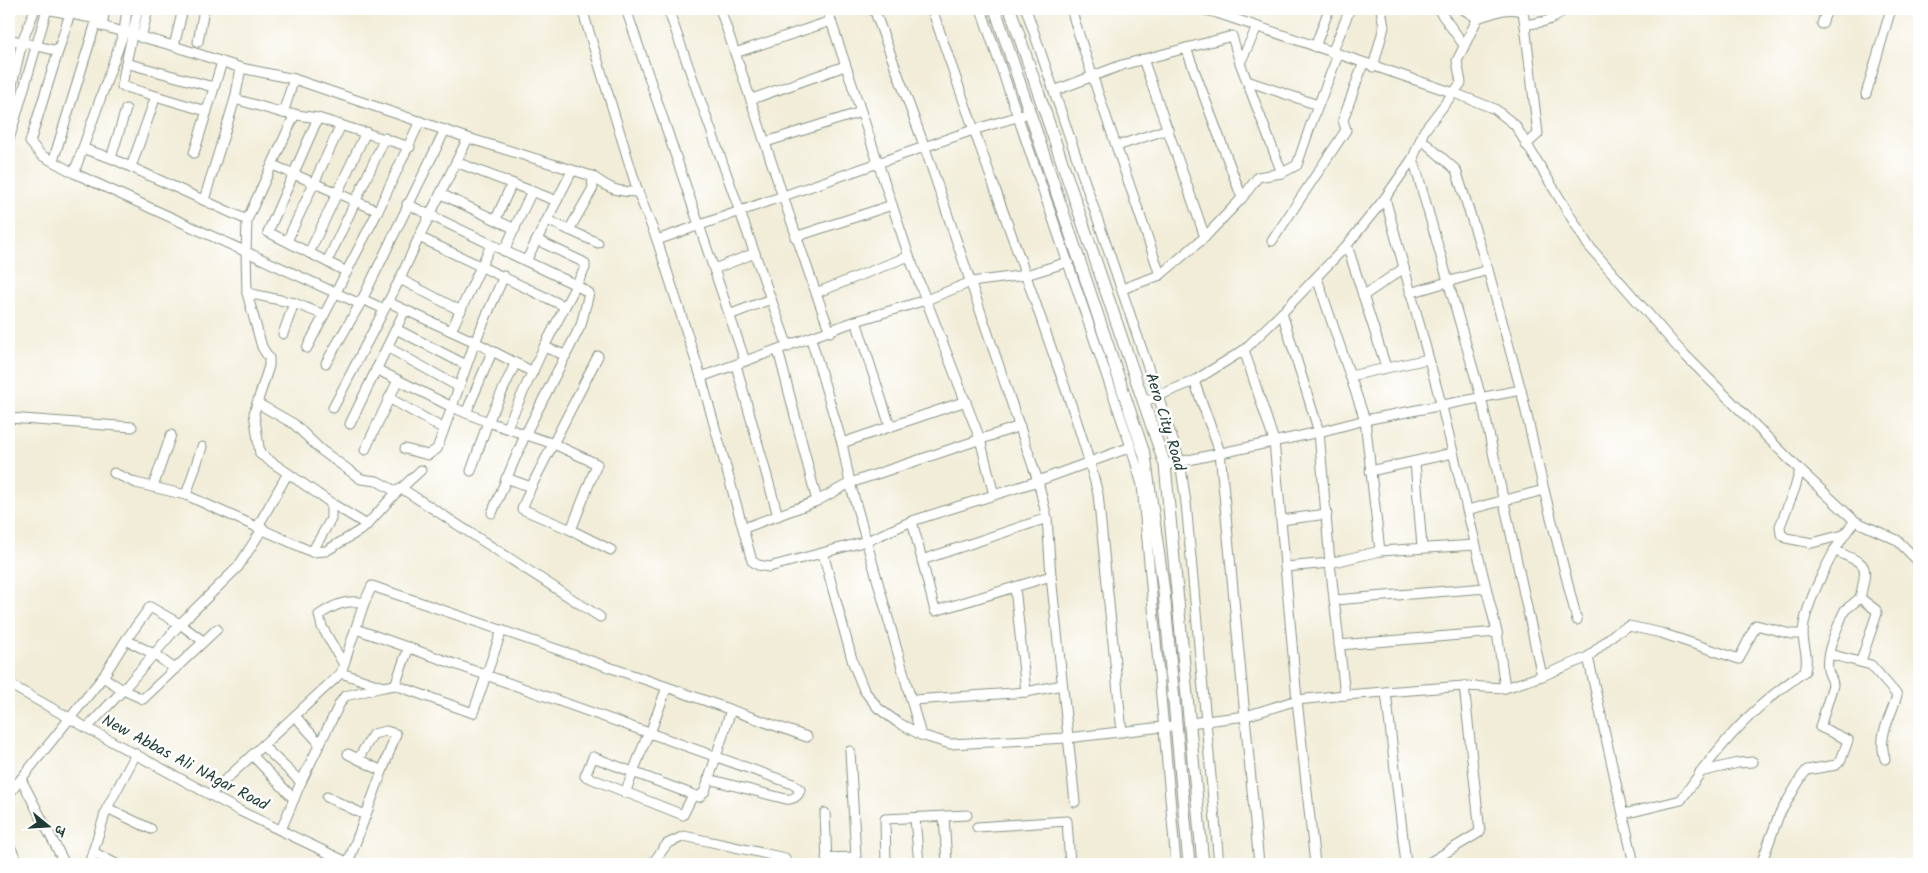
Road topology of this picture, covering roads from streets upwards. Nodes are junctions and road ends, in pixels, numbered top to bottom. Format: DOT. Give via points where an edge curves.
graph roads {
  1 [pos="35,9"];
  2 [pos="47,9"];
  3 [pos="105,9"];
  4 [pos="127,9"];
  5 [pos="138,9"];
  6 [pos="148,9"];
  7 [pos="184,9"];
  8 [pos="204,9"];
  9 [pos="582,9"];
  10 [pos="626,9"];
  11 [pos="668,9"];
  12 [pos="720,9"];
  13 [pos="827,9"];
  14 [pos="874,9"];
  15 [pos="932,9"];
  16 [pos="981,9"];
  17 [pos="994,9"];
  18 [pos="1010,9"];
  19 [pos="1026,9"];
  20 [pos="1071,9"];
  21 [pos="1200,9"];
  22 [pos="1329,9"];
  23 [pos="1350,9"];
  24 [pos="1381,9"];
  25 [pos="1438,9"];
  26 [pos="1463,9"];
  27 [pos="1482,9"];
  28 [pos="1563,9"];
  29 [pos="1827,9"];
  30 [pos="1891,9"];
  31 [pos="70,11"];
  32 [pos="1219,11"];
  33 [pos="1477,18"];
  34 [pos="831,21"];
  35 [pos="99,23"];
  36 [pos="1822,24"];
  37 [pos="1525,25"];
  38 [pos="1257,27"];
  39 [pos="132,35"];
  40 [pos="9,39"];
  41 [pos="22,42"];
  42 [pos="198,42"];
  43 [pos="1464,44"];
  44 [pos="38,45"];
  45 [pos="174,46"];
  46 [pos="1315,47"];
  47 [pos="1186,48"];
  48 [pos="58,51"];
  49 [pos="735,53"];
  50 [pos="1335,54"];
  51 [pos="1144,59"];
  52 [pos="222,62"];
  53 [pos="126,63"];
  54 [pos="1240,63"];
  55 [pos="1364,64"];
  56 [pos="845,66"];
  57 [pos="1373,67"];
  58 [pos="241,68"];
  59 [pos="1092,77"];
  60 [pos="294,79"];
  61 [pos="1246,81"];
  62 [pos="213,86"];
  63 [pos="1054,92"];
  64 [pos="1454,93"];
  65 [pos="1866,94"];
  66 [pos="156,96"];
  67 [pos="9,98"];
  68 [pos="234,99"];
  69 [pos="752,99"];
  70 [pos="1318,105"];
  71 [pos="126,109"];
  72 [pos="206,111"];
  73 [pos="862,112"];
  74 [pos="283,113"];
  75 [pos="13,114"];
  76 [pos="295,114"];
  77 [pos="1030,114"];
  78 [pos="1018,116"];
  79 [pos="318,118"];
  80 [pos="420,121"];
  81 [pos="341,125"];
  82 [pos="1168,129"];
  83 [pos="444,130"];
  84 [pos="973,130"];
  85 [pos="366,132"];
  86 [pos="385,138"];
  87 [pos="468,138"];
  88 [pos="1421,139"];
  89 [pos="9,140"];
  90 [pos="766,142"];
  91 [pos="1526,145"];
  92 [pos="1117,146"];
  93 [pos="410,147"];
  94 [pos="925,148"];
  95 [pos="84,149"];
  96 [pos="194,153"];
  97 [pos="110,158"];
  98 [pos="1413,158"];
  99 [pos="53,161"];
  100 [pos="456,162"];
  101 [pos="878,164"];
  102 [pos="273,165"];
  103 [pos="131,167"];
  104 [pos="572,170"];
  105 [pos="74,173"];
  106 [pos="1282,173"];
  107 [pos="294,174"];
  108 [pos="592,176"];
  109 [pos="314,182"];
  110 [pos="512,183"];
  111 [pos="532,191"];
  112 [pos="337,192"];
  113 [pos="638,192"];
  114 [pos="441,194"];
  115 [pos="783,196"];
  116 [pos="1242,198"];
  117 [pos="1385,198"];
  118 [pos="204,200"];
  119 [pos="356,201"];
  120 [pos="557,201"];
  121 [pos="407,204"];
  122 [pos="892,205"];
  123 [pos="378,211"];
  124 [pos="740,212"];
  125 [pos="430,214"];
  126 [pos="496,219"];
  127 [pos="247,220"];
  128 [pos="547,220"];
  129 [pos="698,225"];
  130 [pos="515,229"];
  131 [pos="569,230"];
  132 [pos="419,237"];
  133 [pos="795,237"];
  134 [pos="1205,237"];
  135 [pos="537,240"];
  136 [pos="657,240"];
  137 [pos="286,241"];
  138 [pos="1272,241"];
  139 [pos="598,243"];
  140 [pos="491,245"];
  141 [pos="1347,245"];
  142 [pos="504,251"];
  143 [pos="246,252"];
  144 [pos="309,253"];
  145 [pos="755,253"];
  146 [pos="909,256"];
  147 [pos="1094,256"];
  148 [pos="526,261"];
  149 [pos="1073,261"];
  150 [pos="327,262"];
  151 [pos="482,267"];
  152 [pos="714,268"];
  153 [pos="1404,268"];
  154 [pos="1488,270"];
  155 [pos="348,272"];
  156 [pos="1026,275"];
  157 [pos="1160,275"];
  158 [pos="504,276"];
  159 [pos="1316,278"];
  160 [pos="400,279"];
  161 [pos="971,282"];
  162 [pos="1447,282"];
  163 [pos="576,285"];
  164 [pos="1122,288"];
  165 [pos="336,292"];
  166 [pos="247,293"];
  167 [pos="816,293"];
  168 [pos="1410,293"];
  169 [pos="1363,296"];
  170 [pos="771,299"];
  171 [pos="926,300"];
  172 [pos="361,301"];
  173 [pos="294,303"];
  174 [pos="386,305"];
  175 [pos="564,306"];
  176 [pos="405,310"];
  177 [pos="461,311"];
  178 [pos="730,314"];
  179 [pos="1282,314"];
  180 [pos="324,315"];
  181 [pos="856,322"];
  182 [pos="396,329"];
  183 [pos="451,331"];
  184 [pos="830,332"];
  185 [pos="283,334"];
  186 [pos="811,339"];
  187 [pos="475,342"];
  188 [pos="388,347"];
  189 [pos="544,347"];
  190 [pos="788,347"];
  191 [pos="307,348"];
  192 [pos="778,350"];
  193 [pos="1244,350"];
  194 [pos="492,352"];
  195 [pos="565,355"];
  196 [pos="598,356"];
  197 [pos="1428,359"];
  198 [pos="326,363"];
  199 [pos="741,363"];
  200 [pos="515,364"];
  201 [pos="466,365"];
  202 [pos="1386,367"];
  203 [pos="376,369"];
  204 [pos="533,372"];
  205 [pos="1350,376"];
  206 [pos="701,378"];
  207 [pos="398,380"];
  208 [pos="1194,381"];
  209 [pos="459,388"];
  210 [pos="1521,390"];
  211 [pos="1158,396"];
  212 [pos="1481,397"];
  213 [pos="389,398"];
  214 [pos="966,401"];
  215 [pos="1142,402"];
  216 [pos="257,403"];
  217 [pos="452,407"];
  218 [pos="1442,407"];
  219 [pos="333,408"];
  220 [pos="466,413"];
  221 [pos="9,418"];
  222 [pos="1365,420"];
  223 [pos="488,422"];
  224 [pos="350,424"];
  225 [pos="890,426"];
  226 [pos="1020,426"];
  227 [pos="132,427"];
  228 [pos="507,427"];
  229 [pos="444,429"];
  230 [pos="1319,432"];
  231 [pos="526,433"];
  232 [pos="171,435"];
  233 [pos="980,439"];
  234 [pos="1274,441"];
  235 [pos="842,443"];
  236 [pos="554,444"];
  237 [pos="202,447"];
  238 [pos="1131,447"];
  239 [pos="405,449"];
  240 [pos="365,450"];
  241 [pos="1220,452"];
  242 [pos="1453,453"];
  243 [pos="1090,461"];
  244 [pos="1180,461"];
  245 [pos="1415,462"];
  246 [pos="1165,465"];
  247 [pos="421,470"];
  248 [pos="1800,470"];
  249 [pos="470,471"];
  250 [pos="1370,471"];
  251 [pos="114,473"];
  252 [pos="288,473"];
  253 [pos="506,478"];
  254 [pos="1038,481"];
  255 [pos="850,483"];
  256 [pos="153,487"];
  257 [pos="531,487"];
  258 [pos="399,490"];
  259 [pos="1544,490"];
  260 [pos="186,495"];
  261 [pos="994,495"];
  262 [pos="1504,500"];
  263 [pos="817,501"];
  264 [pos="331,503"];
  265 [pos="1467,510"];
  266 [pos="492,513"];
  267 [pos="1327,514"];
  268 [pos="778,516"];
  269 [pos="1048,518"];
  270 [pos="1281,520"];
  271 [pos="912,521"];
  272 [pos="1855,521"];
  273 [pos="367,525"];
  274 [pos="261,528"];
  275 [pos="744,528"];
  276 [pos="571,530"];
  277 [pos="1843,535"];
  278 [pos="867,541"];
  279 [pos="1476,544"];
  280 [pos="1422,547"];
  281 [pos="611,550"];
  282 [pos="1834,550"];
  283 [pos="1380,551"];
  284 [pos="312,552"];
  285 [pos="823,553"];
  286 [pos="922,560"];
  287 [pos="1919,562"];
  288 [pos="1330,563"];
  289 [pos="1285,567"];
  290 [pos="1051,576"];
  291 [pos="1015,587"];
  292 [pos="1486,588"];
  293 [pos="1860,598"];
  294 [pos="1334,600"];
  295 [pos="364,604"];
  296 [pos="600,617"];
  297 [pos="1578,620"];
  298 [pos="180,624"];
  299 [pos="217,629"];
  300 [pos="356,629"];
  301 [pos="502,630"];
  302 [pos="1497,632"];
  303 [pos="1803,634"];
  304 [pos="126,640"];
  305 [pos="203,641"];
  306 [pos="1339,645"];
  307 [pos="409,647"];
  308 [pos="154,654"];
  309 [pos="1829,654"];
  310 [pos="1588,657"];
  311 [pos="1861,661"];
  312 [pos="342,668"];
  313 [pos="175,669"];
  314 [pos="486,674"];
  315 [pos="1542,676"];
  316 [pos="103,677"];
  317 [pos="9,684"];
  318 [pos="395,685"];
  319 [pos="1062,685"];
  320 [pos="667,686"];
  321 [pos="1464,686"];
  322 [pos="383,687"];
  323 [pos="1505,688"];
  324 [pos="123,690"];
  325 [pos="1026,692"];
  326 [pos="1386,692"];
  327 [pos="1345,695"];
  328 [pos="913,700"];
  329 [pos="1297,700"];
  330 [pos="731,710"];
  331 [pos="295,716"];
  332 [pos="1246,716"];
  333 [pos="70,719"];
  334 [pos="1206,721"];
  335 [pos="1190,723"];
  336 [pos="1170,726"];
  337 [pos="87,728"];
  338 [pos="1122,732"];
  339 [pos="650,733"];
  340 [pos="921,735"];
  341 [pos="808,737"];
  342 [pos="1068,738"];
  343 [pos="320,744"];
  344 [pos="263,746"];
  345 [pos="850,751"];
  346 [pos="136,754"];
  347 [pos="348,754"];
  348 [pos="252,755"];
  349 [pos="715,756"];
  350 [pos="1885,759"];
  351 [pos="358,760"];
  352 [pos="1753,762"];
  353 [pos="382,771"];
  354 [pos="633,772"];
  355 [pos="1700,772"];
  356 [pos="21,778"];
  357 [pos="708,779"];
  358 [pos="301,782"];
  359 [pos="625,792"];
  360 [pos="9,794"];
  361 [pos="210,794"];
  362 [pos="693,795"];
  363 [pos="327,797"];
  364 [pos="294,799"];
  365 [pos="1075,802"];
  366 [pos="107,808"];
  367 [pos="825,813"];
  368 [pos="1624,814"];
  369 [pos="366,815"];
  370 [pos="967,815"];
  371 [pos="944,816"];
  372 [pos="915,818"];
  373 [pos="977,827"];
  374 [pos="151,829"];
  375 [pos="281,830"];
  376 [pos="9,845"];
  377 [pos="93,852"];
  378 [pos="785,858"];
  379 [pos="827,861"];
  380 [pos="19,864"];
  381 [pos="65,864"];
  382 [pos="89,864"];
  383 [pos="116,864"];
  384 [pos="349,864"];
  385 [pos="652,864"];
  386 [pos="886,864"];
  387 [pos="919,864"];
  388 [pos="947,864"];
  389 [pos="1070,864"];
  390 [pos="1176,864"];
  391 [pos="1189,864"];
  392 [pos="1203,864"];
  393 [pos="1219,864"];
  394 [pos="1259,864"];
  395 [pos="1315,864"];
  396 [pos="1406,864"];
  397 [pos="1427,864"];
  398 [pos="1634,864"];
  399 [pos="1761,864"];
  1 -- 41 [label="street"];
  2 -- 31 [label="street"];
  2 -- 44 [label="street"];
  3 -- 35 [label="street"];
  4 -- 39 [label="street"];
  5 -- 39 [label="street"];
  6 -- 39 [label="street"];
  7 -- 45 [label="street"];
  8 -- 42 [label="street"];
  9 -- 113 [label="street"];
  10 -- 129 [label="street"];
  11 -- 124 [label="street"];
  12 -- 49 [label="street"];
  13 -- 34 [label="street"];
  14 -- 94 [label="street"];
  15 -- 84 [label="street"];
  16 -- 78 [label="street"];
  17 -- 77 [label="street, Aero City Road"];
  18 -- 147 [label="street, Aero City Road"];
  19 -- 63 [label="street"];
  20 -- 59 [label="street"];
  21 -- 32 [label="street"];
  22 -- 46 [label="street"];
  23 -- 50 [label="street"];
  24 -- 57 [label="street" via="1384,27"];
  25 -- 43 [label="street"];
  26 -- 33 [label="street"];
  27 -- 33 [label="street"];
  28 -- 37 [label="street" via="1550,19"];
  29 -- 36 [label="street"];
  30 -- 65 [label="street"];
  31 -- 35 [label="street"];
  31 -- 48 [label="street"];
  32 -- 38 [label="street"];
  33 -- 37 [label="street" via="1509,9 1524,12"];
  33 -- 43 [label="street"];
  34 -- 49 [label="street"];
  34 -- 56 [label="street"];
  35 -- 39 [label="street"];
  35 -- 99 [label="street"];
  37 -- 91 [label="street" via="1538,134"];
  38 -- 46 [label="street"];
  38 -- 54 [label="street"];
  39 -- 45 [label="street"];
  39 -- 53 [label="street"];
  39 -- 95 [label="street" via="101,94"];
  40 -- 41 [label="street"];
  41 -- 44 [label="street"];
  41 -- 67 [label="street"];
  43 -- 64 [label="street" via="1457,61 1461,83"];
  44 -- 48 [label="street"];
  44 -- 75 [label="street"];
  45 -- 52 [label="street"];
  46 -- 50 [label="street"];
  47 -- 51 [label="street"];
  47 -- 54 [label="street" via="1232,36"];
  47 -- 116 [label="street"];
  48 -- 99 [label="street" via="30,142 41,155"];
  49 -- 69 [label="street"];
  50 -- 55 [label="street"];
  50 -- 70 [label="street"];
  51 -- 59 [label="street"];
  51 -- 82 [label="street"];
  52 -- 58 [label="street"];
  52 -- 62 [label="street"];
  53 -- 62 [label="street"];
  53 -- 66 [label="street" via="122,86"];
  54 -- 61 [label="street"];
  55 -- 57 [label="street"];
  55 -- 138 [label="street" via="1342,120 1346,130"];
  56 -- 69 [label="street"];
  56 -- 73 [label="street"];
  57 -- 64 [label="street"];
  58 -- 60 [label="street"];
  58 -- 68 [label="street"];
  59 -- 63 [label="street"];
  59 -- 92 [label="street"];
  60 -- 74 [label="street"];
  60 -- 80 [label="street"];
  61 -- 70 [label="street"];
  61 -- 106 [label="street"];
  62 -- 72 [label="street"];
  63 -- 164 [label="street"];
  64 -- 88 [label="street"];
  64 -- 91 [label="street" via="1495,109 1515,126"];
  66 -- 72 [label="street"];
  66 -- 103 [label="street"];
  68 -- 74 [label="street"];
  68 -- 118 [label="street"];
  69 -- 90 [label="street"];
  70 -- 106 [label="street" via="1297,165"];
  71 -- 97 [label="street"];
  72 -- 96 [label="street"];
  73 -- 90 [label="street"];
  73 -- 101 [label="street"];
  74 -- 76 [label="street"];
  75 -- 89 [label="street"];
  76 -- 79 [label="street"];
  76 -- 102 [label="street"];
  77 -- 78 [label="street"];
  77 -- 149 [label="street, Aero City Road"];
  78 -- 84 [label="street"];
  78 -- 149 [label="street"];
  79 -- 81 [label="street"];
  79 -- 107 [label="street"];
  80 -- 83 [label="street"];
  80 -- 93 [label="street"];
  81 -- 85 [label="street"];
  81 -- 109 [label="street"];
  82 -- 92 [label="street"];
  82 -- 134 [label="street"];
  83 -- 87 [label="street"];
  83 -- 121 [label="street"];
  84 -- 94 [label="street"];
  84 -- 156 [label="street"];
  85 -- 86 [label="street"];
  85 -- 112 [label="street"];
  86 -- 93 [label="street"];
  86 -- 119 [label="street"];
  87 -- 100 [label="street"];
  87 -- 104 [label="street"];
  88 -- 98 [label="street"];
  88 -- 154 [label="street" via="1456,170"];
  90 -- 115 [label="street"];
  91 -- 248 [label="street" via="1588,245 1679,349"];
  92 -- 157 [label="street"];
  93 -- 123 [label="street"];
  94 -- 101 [label="street"];
  94 -- 161 [label="street"];
  95 -- 97 [label="street"];
  95 -- 105 [label="street"];
  97 -- 103 [label="street"];
  98 -- 117 [label="street"];
  98 -- 162 [label="street"];
  99 -- 105 [label="street"];
  100 -- 110 [label="street"];
  100 -- 114 [label="street"];
  101 -- 115 [label="street"];
  101 -- 122 [label="street"];
  102 -- 107 [label="street"];
  102 -- 127 [label="street"];
  103 -- 118 [label="street"];
  104 -- 108 [label="street"];
  104 -- 120 [label="street"];
  105 -- 143 [label="street"];
  106 -- 116 [label="street" via="1258,177"];
  107 -- 109 [label="street"];
  107 -- 137 [label="street" via="268,232"];
  108 -- 113 [label="street" via="619,192"];
  108 -- 131 [label="street" via="592,188"];
  109 -- 112 [label="street"];
  109 -- 137 [label="street"];
  110 -- 111 [label="street"];
  110 -- 126 [label="street"];
  111 -- 120 [label="street"];
  111 -- 130 [label="street"];
  112 -- 119 [label="street"];
  112 -- 144 [label="street"];
  113 -- 136 [label="street"];
  114 -- 125 [label="street"];
  114 -- 126 [label="street"];
  115 -- 124 [label="street"];
  115 -- 133 [label="street"];
  116 -- 134 [label="street"];
  117 -- 141 [label="street"];
  117 -- 153 [label="street"];
  118 -- 127 [label="street"];
  119 -- 123 [label="street"];
  119 -- 150 [label="street"];
  120 -- 128 [label="street"];
  121 -- 125 [label="street"];
  121 -- 172 [label="street"];
  122 -- 133 [label="street"];
  122 -- 146 [label="street"];
  123 -- 155 [label="street"];
  124 -- 129 [label="street"];
  124 -- 145 [label="street"];
  125 -- 132 [label="street"];
  125 -- 140 [label="street"];
  126 -- 130 [label="street"];
  127 -- 143 [label="street"];
  128 -- 131 [label="street"];
  128 -- 135 [label="street"];
  129 -- 136 [label="street"];
  129 -- 152 [label="street"];
  130 -- 142 [label="street"];
  131 -- 139 [label="street"];
  132 -- 151 [label="street"];
  132 -- 160 [label="street"];
  133 -- 167 [label="street"];
  134 -- 157 [label="street"];
  135 -- 148 [label="street"];
  135 -- 163 [label="street" via="586,264"];
  136 -- 206 [label="street"];
  137 -- 144 [label="street"];
  140 -- 142 [label="street"];
  140 -- 151 [label="street"];
  141 -- 159 [label="street"];
  141 -- 169 [label="street"];
  142 -- 148 [label="street"];
  143 -- 165 [label="street"];
  143 -- 166 [label="street"];
  144 -- 150 [label="street"];
  145 -- 152 [label="street"];
  145 -- 170 [label="street"];
  146 -- 167 [label="street"];
  146 -- 171 [label="street"];
  147 -- 149 [label="street"];
  147 -- 215 [label="street, Aero City Road"];
  148 -- 163 [label="street"];
  149 -- 156 [label="street"];
  149 -- 238 [label="street"];
  149 -- 336 [label="street, Aero City Road" via="1145,456 1164,592"];
  150 -- 155 [label="street"];
  151 -- 158 [label="street"];
  151 -- 177 [label="street"];
  152 -- 178 [label="street"];
  153 -- 168 [label="street"];
  153 -- 169 [label="street"];
  154 -- 162 [label="street"];
  154 -- 210 [label="street"];
  155 -- 165 [label="street"];
  156 -- 161 [label="street"];
  156 -- 243 [label="street"];
  157 -- 164 [label="street"];
  158 -- 175 [label="street"];
  158 -- 187 [label="street"];
  159 -- 179 [label="street"];
  159 -- 205 [label="street"];
  160 -- 174 [label="street"];
  160 -- 177 [label="street"];
  161 -- 171 [label="street"];
  161 -- 226 [label="street"];
  162 -- 168 [label="street"];
  162 -- 212 [label="street"];
  163 -- 175 [label="street"];
  163 -- 195 [label="street" via="589,294 580,325"];
  164 -- 211 [label="street"];
  165 -- 172 [label="street"];
  165 -- 180 [label="street"];
  166 -- 173 [label="street"];
  166 -- 216 [label="street" via="269,362"];
  167 -- 184 [label="street"];
  168 -- 197 [label="street"];
  169 -- 202 [label="street"];
  170 -- 178 [label="street"];
  170 -- 190 [label="street"];
  171 -- 181 [label="street"];
  171 -- 214 [label="street"];
  172 -- 174 [label="street"];
  172 -- 198 [label="street"];
  173 -- 180 [label="street"];
  173 -- 185 [label="street"];
  174 -- 176 [label="street"];
  174 -- 219 [label="street"];
  175 -- 189 [label="street"];
  176 -- 182 [label="street"];
  176 -- 183 [label="street"];
  177 -- 183 [label="street"];
  178 -- 199 [label="street"];
  179 -- 193 [label="street"];
  179 -- 230 [label="street"];
  180 -- 191 [label="street"];
  181 -- 184 [label="street"];
  181 -- 225 [label="street"];
  182 -- 188 [label="street"];
  182 -- 201 [label="street"];
  183 -- 187 [label="street"];
  184 -- 186 [label="street"];
  186 -- 190 [label="street"];
  186 -- 235 [label="street"];
  187 -- 194 [label="street"];
  187 -- 201 [label="street"];
  188 -- 203 [label="street"];
  188 -- 209 [label="street"];
  189 -- 195 [label="street"];
  189 -- 204 [label="street"];
  190 -- 192 [label="street"];
  192 -- 199 [label="street"];
  192 -- 263 [label="street"];
  193 -- 208 [label="street"];
  193 -- 234 [label="street"];
  194 -- 200 [label="street"];
  194 -- 220 [label="street"];
  195 -- 231 [label="street"];
  196 -- 236 [label="street"];
  197 -- 202 [label="street"];
  197 -- 218 [label="street"];
  199 -- 206 [label="street"];
  199 -- 268 [label="street"];
  200 -- 204 [label="street"];
  200 -- 223 [label="street"];
  201 -- 209 [label="street"];
  202 -- 205 [label="street"];
  203 -- 207 [label="street"];
  203 -- 224 [label="street"];
  204 -- 228 [label="street"];
  205 -- 222 [label="street"];
  206 -- 275 [label="street"];
  207 -- 213 [label="street"];
  207 -- 217 [label="street"];
  208 -- 211 [label="street"];
  208 -- 241 [label="street"];
  209 -- 217 [label="street"];
  210 -- 212 [label="street"];
  210 -- 259 [label="street"];
  211 -- 215 [label="street"];
  211 -- 244 [label="street"];
  212 -- 218 [label="street"];
  212 -- 262 [label="street"];
  213 -- 229 [label="street"];
  213 -- 240 [label="street"];
  214 -- 225 [label="street"];
  214 -- 233 [label="street"];
  215 -- 246 [label="street, Aero City Road"];
  216 -- 252 [label="street" via="254,413 260,454"];
  216 -- 258 [label="street" via="294,424 321,450 361,479 378,481"];
  217 -- 220 [label="street"];
  217 -- 229 [label="street"];
  218 -- 222 [label="street"];
  218 -- 242 [label="street"];
  220 -- 223 [label="street"];
  221 -- 227 [label="street"];
  222 -- 230 [label="street"];
  222 -- 250 [label="street"];
  223 -- 228 [label="street"];
  223 -- 249 [label="street"];
  225 -- 235 [label="street"];
  226 -- 233 [label="street"];
  226 -- 254 [label="street"];
  228 -- 231 [label="street"];
  229 -- 239 [label="street" via="433,453 422,454"];
  230 -- 234 [label="street"];
  230 -- 267 [label="street"];
  231 -- 236 [label="street"];
  231 -- 253 [label="street"];
  232 -- 256 [label="street"];
  233 -- 255 [label="street"];
  233 -- 261 [label="street"];
  234 -- 241 [label="street"];
  234 -- 270 [label="street"];
  235 -- 255 [label="street"];
  236 -- 257 [label="street"];
  236 -- 276 [label="street" via="597,464"];
  237 -- 260 [label="street"];
  238 -- 243 [label="street"];
  238 -- 336 [label="street" via="1142,485"];
  241 -- 244 [label="street"];
  241 -- 332 [label="street"];
  242 -- 245 [label="street"];
  242 -- 265 [label="street"];
  243 -- 254 [label="street"];
  243 -- 338 [label="street" via="1098,494"];
  244 -- 246 [label="street"];
  244 -- 334 [label="street"];
  245 -- 250 [label="street"];
  245 -- 280 [label="street"];
  246 -- 335 [label="street, Aero City Road"];
  247 -- 258 [label="street"];
  248 -- 272 [label="street"];
  248 -- 277 [label="street" via="1780,526 1781,534 1812,543"];
  250 -- 283 [label="street"];
  251 -- 256 [label="street"];
  252 -- 264 [label="street"];
  252 -- 274 [label="street"];
  253 -- 257 [label="street"];
  253 -- 266 [label="street"];
  254 -- 261 [label="street"];
  254 -- 269 [label="street"];
  255 -- 263 [label="street"];
  255 -- 278 [label="street"];
  256 -- 260 [label="street"];
  257 -- 276 [label="street" via="522,509"];
  258 -- 273 [label="street"];
  258 -- 296 [label="street"];
  259 -- 262 [label="street"];
  259 -- 297 [label="street"];
  260 -- 274 [label="street"];
  261 -- 271 [label="street"];
  262 -- 265 [label="street"];
  262 -- 315 [label="street"];
  263 -- 268 [label="street"];
  264 -- 273 [label="street"];
  264 -- 284 [label="street" via="332,518"];
  265 -- 279 [label="street"];
  267 -- 270 [label="street"];
  267 -- 288 [label="street"];
  268 -- 275 [label="street"];
  269 -- 286 [label="street"];
  269 -- 290 [label="street"];
  270 -- 289 [label="street"];
  271 -- 278 [label="street"];
  271 -- 286 [label="street"];
  272 -- 277 [label="street"];
  272 -- 287 [label="street" via="1897,540"];
  273 -- 284 [label="street" via="326,551"];
  274 -- 284 [label="street"];
  274 -- 298 [label="street" via="238,567"];
  275 -- 285 [label="street" via="752,561 758,566 770,567"];
  276 -- 281 [label="street"];
  277 -- 282 [label="street"];
  278 -- 285 [label="street"];
  278 -- 328 [label="street"];
  279 -- 280 [label="street"];
  279 -- 292 [label="street"];
  280 -- 283 [label="street"];
  282 -- 293 [label="street" via="1865,568"];
  282 -- 303 [label="street" via="1805,617"];
  283 -- 288 [label="street"];
  285 -- 340 [label="street" via="853,663 864,690 878,708"];
  286 -- 291 [label="street" via="935,612"];
  288 -- 289 [label="street"];
  288 -- 294 [label="street"];
  289 -- 329 [label="street"];
  290 -- 291 [label="street"];
  290 -- 319 [label="street"];
  291 -- 325 [label="street"];
  292 -- 294 [label="street"];
  292 -- 302 [label="street"];
  293 -- 309 [label="street" via="1845,610"];
  293 -- 311 [label="street" via="1877,614"];
  294 -- 306 [label="street"];
  295 -- 300 [label="street"];
  295 -- 301 [label="street" via="372,586"];
  295 -- 312 [label="street" via="344,602 320,615 322,627"];
  298 -- 304 [label="street" via="150,607"];
  298 -- 305 [label="street"];
  298 -- 308 [label="street"];
  299 -- 305 [label="street"];
  300 -- 307 [label="street"];
  300 -- 312 [label="street"];
  301 -- 314 [label="street"];
  301 -- 320 [label="street"];
  302 -- 306 [label="street"];
  302 -- 323 [label="street"];
  303 -- 310 [label="street" via="1756,626 1739,659 1629,626 1614,634"];
  303 -- 355 [label="street" via="1808,660 1805,671 1765,701"];
  304 -- 308 [label="street"];
  304 -- 316 [label="street"];
  305 -- 313 [label="street"];
  306 -- 327 [label="street"];
  307 -- 314 [label="street"];
  307 -- 318 [label="street"];
  308 -- 313 [label="street"];
  308 -- 324 [label="street"];
  309 -- 311 [label="street"];
  309 -- 399 [label="street" via="1828,670 1833,685 1820,726 1845,736 1848,744 1836,765 1807,770 1802,776 1780,814"];
  310 -- 315 [label="street"];
  310 -- 368 [label="street"];
  311 -- 350 [label="street" via="1871,665 1897,695 1882,734 1881,748"];
  312 -- 322 [label="street"];
  312 -- 331 [label="street"];
  313 -- 324 [label="street" via="143,699"];
  314 -- 318 [label="street" via="473,713"];
  314 -- 339 [label="street"];
  315 -- 323 [label="street"];
  316 -- 324 [label="street"];
  316 -- 333 [label="street"];
  317 -- 333 [label="street, New Abbas Ali NAgar Road"];
  318 -- 322 [label="street"];
  319 -- 325 [label="street"];
  319 -- 342 [label="street"];
  320 -- 330 [label="street"];
  320 -- 339 [label="street"];
  321 -- 323 [label="street"];
  321 -- 326 [label="street"];
  321 -- 397 [label="street" via="1480,832"];
  322 -- 343 [label="street" via="346,696"];
  324 -- 337 [label="street"];
  325 -- 328 [label="street"];
  326 -- 327 [label="street"];
  326 -- 396 [label="street"];
  327 -- 329 [label="street"];
  328 -- 340 [label="street"];
  329 -- 332 [label="street"];
  329 -- 395 [label="street"];
  330 -- 341 [label="street"];
  330 -- 349 [label="street"];
  331 -- 343 [label="street"];
  331 -- 344 [label="street"];
  332 -- 334 [label="street"];
  332 -- 394 [label="street"];
  333 -- 337 [label="street, New Abbas Ali NAgar Road"];
  333 -- 356 [label="street"];
  334 -- 335 [label="street"];
  334 -- 393 [label="street"];
  335 -- 392 [label="street, Aero City Road"];
  336 -- 338 [label="street"];
  336 -- 390 [label="street"];
  336 -- 391 [label="street, Aero City Road"];
  337 -- 346 [label="street, New Abbas Ali NAgar Road"];
  338 -- 342 [label="street"];
  339 -- 349 [label="street"];
  339 -- 354 [label="street"];
  340 -- 342 [label="street" via="950,744"];
  342 -- 365 [label="street"];
  343 -- 358 [label="street"];
  344 -- 348 [label="street"];
  344 -- 358 [label="street"];
  345 -- 379 [label="street" via="856,857"];
  346 -- 361 [label="street, New Abbas Ali NAgar Road"];
  346 -- 366 [label="street"];
  347 -- 351 [label="street"];
  348 -- 361 [label="street"];
  348 -- 364 [label="street"];
  349 -- 357 [label="street"];
  349 -- 357 [label="street" via="793,784 799,793 790,800"];
  351 -- 353 [label="street"];
  351 -- 353 [label="street" via="373,734 386,731 396,734"];
  352 -- 355 [label="street"];
  353 -- 369 [label="street"];
  354 -- 359 [label="street"];
  354 -- 359 [label="street" via="592,757 585,776"];
  354 -- 362 [label="street"];
  355 -- 368 [label="street" via="1681,800"];
  356 -- 360 [label="street"];
  356 -- 381 [label="street"];
  357 -- 362 [label="street" via="703,794 699,798"];
  358 -- 364 [label="street"];
  359 -- 362 [label="street" via="683,815"];
  361 -- 375 [label="street, New Abbas Ali NAgar Road"];
  363 -- 369 [label="street"];
  364 -- 375 [label="street"];
  366 -- 374 [label="street"];
  366 -- 377 [label="street"];
  367 -- 379 [label="street"];
  368 -- 398 [label="street"];
  369 -- 384 [label="street"];
  370 -- 371 [label="street"];
  371 -- 372 [label="street"];
  371 -- 388 [label="street"];
  372 -- 386 [label="street" via="885,819"];
  372 -- 387 [label="street"];
  373 -- 389 [label="street" via="1067,821"];
  375 -- 384 [label="street, New Abbas Ali NAgar Road"];
  376 -- 380 [label="street"];
  377 -- 382 [label="street"];
  377 -- 383 [label="street"];
  378 -- 385 [label="street" via="684,836 667,844"];
}
